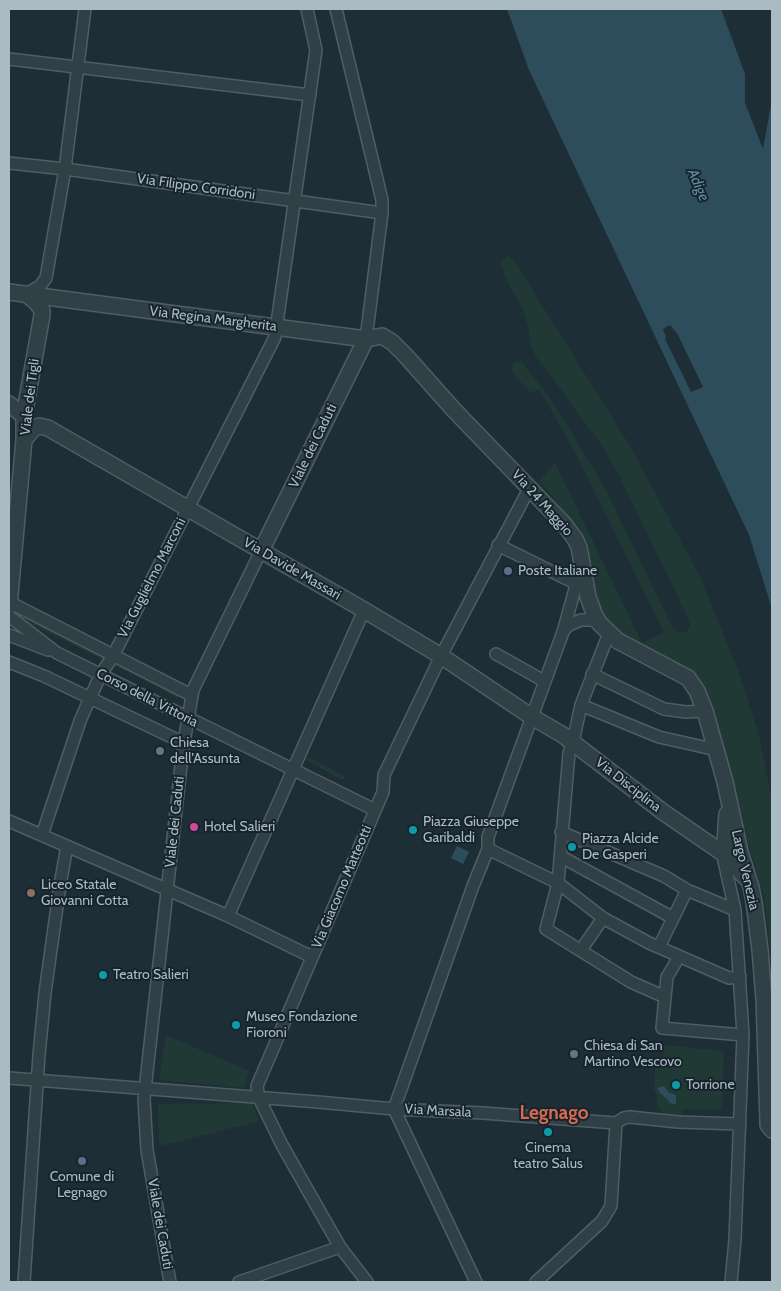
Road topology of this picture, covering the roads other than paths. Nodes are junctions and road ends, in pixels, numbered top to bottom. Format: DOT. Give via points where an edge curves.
graph roads {
  1 [pos="86,9"];
  2 [pos="307,9"];
  3 [pos="336,9"];
  4 [pos="9,59"];
  5 [pos="78,68"];
  6 [pos="310,95"];
  7 [pos="9,163"];
  8 [pos="66,170"];
  9 [pos="294,201"];
  10 [pos="382,213"];
  11 [pos="46,278"];
  12 [pos="9,292"];
  13 [pos="26,294"];
  14 [pos="58,299"];
  15 [pos="42,310"];
  16 [pos="277,327"];
  17 [pos="366,338"];
  18 [pos="30,383"];
  19 [pos="9,404"];
  20 [pos="24,416"];
  21 [pos="48,428"];
  22 [pos="24,440"];
  23 [pos="530,487"];
  24 [pos="188,508"];
  25 [pos="15,535"];
  26 [pos="498,545"];
  27 [pos="261,551"];
  28 [pos="581,555"];
  29 [pos="9,556"];
  30 [pos="577,584"];
  31 [pos="573,596"];
  32 [pos="9,604"];
  33 [pos="364,610"];
  34 [pos="9,616"];
  35 [pos="601,623"];
  36 [pos="563,632"];
  37 [pos="9,635"];
  38 [pos="54,652"];
  39 [pos="496,654"];
  40 [pos="113,656"];
  41 [pos="441,656"];
  42 [pos="9,662"];
  43 [pos="101,674"];
  44 [pos="592,674"];
  45 [pos="544,681"];
  46 [pos="191,695"];
  47 [pos="90,698"];
  48 [pos="581,705"];
  49 [pos="704,711"];
  50 [pos="532,717"];
  51 [pos="188,718"];
  52 [pos="573,742"];
  53 [pos="184,743"];
  54 [pos="717,750"];
  55 [pos="294,770"];
  56 [pos="728,798"];
  57 [pos="375,810"];
  58 [pos="9,821"];
  59 [pos="561,832"];
  60 [pos="42,835"];
  61 [pos="67,846"];
  62 [pos="488,849"];
  63 [pos="724,854"];
  64 [pos="560,856"];
  65 [pos="558,883"];
  66 [pos="751,887"];
  67 [pos="687,890"];
  68 [pos="168,891"];
  69 [pos="735,910"];
  70 [pos="228,916"];
  71 [pos="603,918"];
  72 [pos="673,918"];
  73 [pos="659,947"];
  74 [pos="581,950"];
  75 [pos="312,957"];
  76 [pos="679,957"];
  77 [pos="740,977"];
  78 [pos="665,997"];
  79 [pos="743,1036"];
  80 [pos="9,1078"];
  81 [pos="37,1080"];
  82 [pos="145,1089"];
  83 [pos="260,1098"];
  84 [pos="394,1109"];
  85 [pos="616,1123"];
  86 [pos="740,1124"];
  87 [pos="772,1130"];
  88 [pos="340,1247"];
  89 [pos="245,1281"];
  90 [pos="24,1282"];
  91 [pos="170,1282"];
  92 [pos="367,1282"];
  93 [pos="476,1282"];
  94 [pos="536,1282"];
  95 [pos="732,1282"];
  1 -- 5 [label="street"];
  2 -- 6 [label="street, Via Guglielmo Marconi" via="316,50"];
  3 -- 10 [label="street" via="380,186"];
  4 -- 5 [label="street"];
  5 -- 6 [label="street"];
  5 -- 8 [label="street"];
  6 -- 9 [label="street, Via Guglielmo Marconi"];
  7 -- 8 [label="street, Via Filippo Corridoni"];
  8 -- 9 [label="street, Via Filippo Corridoni"];
  8 -- 11 [label="street"];
  9 -- 10 [label="street, Via Filippo Corridoni"];
  9 -- 16 [label="street, Via Guglielmo Marconi"];
  10 -- 17 [label="street"];
  11 -- 13 [label="street"];
  11 -- 14 [label="street"];
  12 -- 13 [label="street, Via Regina Margherita"];
  13 -- 14 [label="street, Via Regina Margherita"];
  13 -- 15 [label="street"];
  14 -- 15 [label="street" via="46,304"];
  14 -- 16 [label="street, Via Regina Margherita"];
  15 -- 18 [label="street, Viale dei Tigli"];
  16 -- 17 [label="street, Via Regina Margherita"];
  16 -- 24 [label="street, Via Guglielmo Marconi" via="262,364"];
  17 -- 23 [label="street, Via 24 Maggio" via="389,350"];
  17 -- 27 [label="street, Viale dei Caduti"];
  18 -- 20 [label="street, Viale dei Tigli"];
  18 -- 21 [label="street, Via Davide Massari" via="36,409"];
  19 -- 20 [label="street"];
  20 -- 22 [label="street, Viale dei Tigli"];
  21 -- 22 [label="street" via="39,426 33,429"];
  21 -- 24 [label="street, Via Davide Massari"];
  22 -- 25 [label="street, Viale dei Tigli"];
  23 -- 26 [label="street, Via Giacomo Matteotti"];
  23 -- 28 [label="street, Via 24 Maggio" via="570,530"];
  24 -- 27 [label="street, Via Davide Massari"];
  24 -- 40 [label="street, Via Guglielmo Marconi"];
  25 -- 29 [label="street, Viale dei Tigli"];
  25 -- 32 [label="street, Viale dei Tigli"];
  26 -- 30 [label="street"];
  26 -- 41 [label="street, Via Giacomo Matteotti"];
  27 -- 33 [label="street, Via Davide Massari"];
  27 -- 46 [label="street, Viale dei Caduti"];
  28 -- 30 [label="street"];
  28 -- 35 [label="street, Via 24 Maggio" via="588,597"];
  30 -- 31 [label="street"];
  31 -- 35 [label="street"];
  31 -- 36 [label="street"];
  32 -- 40 [label="street, Corso della Vittoria"];
  33 -- 41 [label="street, Via Davide Massari"];
  33 -- 55 [label="street"];
  34 -- 38 [label="street, Corso della Vittoria"];
  35 -- 36 [label="street" via="581,620 567,626"];
  35 -- 44 [label="street"];
  35 -- 49 [label="street" via="628,647 688,678"];
  36 -- 45 [label="street"];
  37 -- 38 [label="street, Corso della Vittoria"];
  38 -- 43 [label="street, Corso della Vittoria"];
  39 -- 45 [label="street"];
  40 -- 43 [label="street, Via Guglielmo Marconi"];
  40 -- 46 [label="street, Corso della Vittoria"];
  41 -- 50 [label="street, Via Davide Massari"];
  41 -- 57 [label="street, Via Giacomo Matteotti" via="384,775 383,792"];
  42 -- 47 [label="street, Corso della Vittoria"];
  43 -- 47 [label="street, Via Guglielmo Marconi"];
  43 -- 51 [label="street, Corso della Vittoria"];
  44 -- 48 [label="street"];
  44 -- 49 [label="street" via="664,709"];
  45 -- 50 [label="street"];
  46 -- 51 [label="street, Viale dei Caduti"];
  47 -- 53 [label="street, Corso della Vittoria"];
  47 -- 60 [label="street, Via Guglielmo Marconi"];
  48 -- 52 [label="street"];
  48 -- 54 [label="street" via="660,737"];
  49 -- 54 [label="street"];
  50 -- 52 [label="street, Via Disciplina"];
  50 -- 62 [label="street" via="488,837"];
  51 -- 53 [label="street, Viale dei Caduti"];
  51 -- 55 [label="street, Corso della Vittoria"];
  52 -- 59 [label="street" via="569,753"];
  52 -- 63 [label="street, Via Disciplina" via="663,812"];
  53 -- 68 [label="street, Viale dei Caduti"];
  54 -- 56 [label="street"];
  55 -- 57 [label="street, Corso della Vittoria"];
  55 -- 70 [label="street"];
  56 -- 63 [label="street, Largo Venezia"];
  56 -- 66 [label="street, Largo Venezia"];
  57 -- 75 [label="street, Via Giacomo Matteotti"];
  58 -- 60 [label="street"];
  59 -- 64 [label="street"];
  59 -- 67 [label="street" via="664,876"];
  60 -- 61 [label="street"];
  61 -- 68 [label="street"];
  61 -- 81 [label="street" via="45,993"];
  62 -- 65 [label="street"];
  62 -- 84 [label="street"];
  63 -- 66 [label="street, Via Disciplina"];
  63 -- 69 [label="street, Largo Venezia"];
  64 -- 65 [label="street"];
  64 -- 72 [label="street"];
  65 -- 71 [label="street"];
  65 -- 74 [label="street" via="546,929"];
  66 -- 87 [label="street, Largo Venezia" via="761,960 768,1125"];
  67 -- 69 [label="street"];
  67 -- 72 [label="street"];
  68 -- 70 [label="street"];
  68 -- 82 [label="street, Viale dei Caduti"];
  69 -- 77 [label="street, Largo Venezia"];
  70 -- 75 [label="street"];
  71 -- 73 [label="street"];
  71 -- 74 [label="street"];
  72 -- 73 [label="street"];
  73 -- 76 [label="street"];
  74 -- 78 [label="street" via="631,982"];
  75 -- 83 [label="street, Via Giacomo Matteotti" via="257,1086"];
  76 -- 77 [label="street" via="729,978"];
  76 -- 78 [label="street" via="667,977"];
  77 -- 79 [label="street, Largo Venezia"];
  78 -- 79 [label="street" via="662,1028"];
  79 -- 86 [label="street, Largo Venezia"];
  80 -- 81 [label="street, Via Marsala"];
  81 -- 82 [label="street, Via Marsala"];
  81 -- 90 [label="street"];
  82 -- 83 [label="street, Via Marsala"];
  82 -- 91 [label="street, Viale dei Caduti" via="147,1150"];
  83 -- 84 [label="street, Via Marsala"];
  83 -- 88 [label="street, Via Giacomo Matteotti" via="282,1146"];
  84 -- 85 [label="street, Via Marsala"];
  84 -- 93 [label="street"];
  85 -- 86 [label="street, Via Marsala" via="630,1117"];
  85 -- 94 [label="street" via="610,1206 602,1221"];
  86 -- 95 [label="street, Largo Venezia"];
  88 -- 89 [label="street"];
  88 -- 92 [label="street, Via Giacomo Matteotti"];
}
